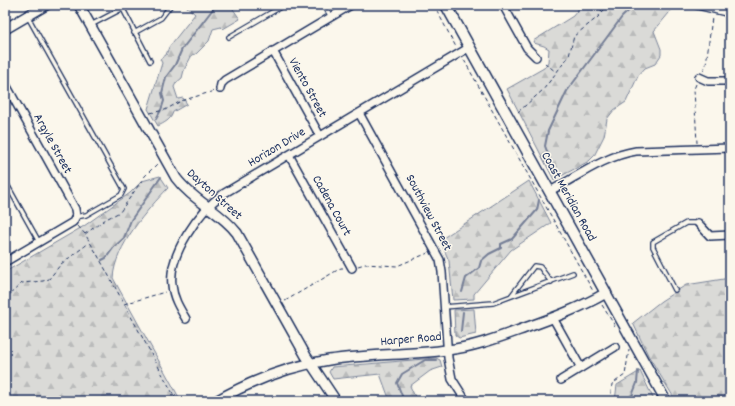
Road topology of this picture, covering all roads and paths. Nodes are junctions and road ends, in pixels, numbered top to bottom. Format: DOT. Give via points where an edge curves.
graph roads {
  1 [pos="46,5"];
  2 [pos="78,5"];
  3 [pos="129,5"];
  4 [pos="171,5"];
  5 [pos="284,5"];
  6 [pos="324,5"];
  7 [pos="351,5"];
  8 [pos="434,5"];
  9 [pos="446,5"];
  10 [pos="503,5"];
  11 [pos="595,5"];
  12 [pos="608,5"];
  13 [pos="698,5"];
  14 [pos="123,9"];
  15 [pos="602,12"];
  16 [pos="730,13"];
  17 [pos="27,16"];
  18 [pos="712,16"];
  19 [pos="331,17"];
  20 [pos="90,25"];
  21 [pos="5,29"];
  22 [pos="134,33"];
  23 [pos="229,37"];
  24 [pos="458,48"];
  25 [pos="470,48"];
  26 [pos="273,51"];
  27 [pos="463,57"];
  28 [pos="536,57"];
  29 [pos="150,62"];
  30 [pos="545,64"];
  31 [pos="706,64"];
  32 [pos="556,72"];
  33 [pos="699,77"];
  34 [pos="730,81"];
  35 [pos="6,87"];
  36 [pos="220,89"];
  37 [pos="694,90"];
  38 [pos="210,92"];
  39 [pos="518,112"];
  40 [pos="359,113"];
  41 [pos="149,114"];
  42 [pos="320,136"];
  43 [pos="730,148"];
  44 [pos="697,149"];
  45 [pos="289,155"];
  46 [pos="157,164"];
  47 [pos="5,181"];
  48 [pos="550,191"];
  49 [pos="208,207"];
  50 [pos="75,219"];
  51 [pos="698,223"];
  52 [pos="85,234"];
  53 [pos="730,235"];
  54 [pos="39,242"];
  55 [pos="89,242"];
  56 [pos="429,253"];
  57 [pos="5,262"];
  58 [pos="363,264"];
  59 [pos="341,268"];
  60 [pos="352,268"];
  61 [pos="573,273"];
  62 [pos="551,282"];
  63 [pos="675,290"];
  64 [pos="166,292"];
  65 [pos="594,292"];
  66 [pos="606,293"];
  67 [pos="511,296"];
  68 [pos="5,300"];
  69 [pos="286,300"];
  70 [pos="123,305"];
  71 [pos="444,307"];
  72 [pos="553,318"];
  73 [pos="186,319"];
  74 [pos="615,348"];
  75 [pos="629,349"];
  76 [pos="447,350"];
  77 [pos="311,363"];
  78 [pos="581,368"];
  79 [pos="561,380"];
  80 [pos="177,401"];
  81 [pos="216,401"];
  82 [pos="336,401"];
  83 [pos="466,401"];
  84 [pos="610,401"];
  85 [pos="666,401"];
  1 -- 17 [label="street"];
  2 -- 20 [label="street, Dayton Street"];
  3 -- 14 [label="lane"];
  4 -- 22 [label="lane" via="161,18"];
  5 -- 23 [label="lane"];
  6 -- 19 [label="lane"];
  7 -- 19 [label="street"];
  8 -- 24 [label="path"];
  9 -- 25 [label="main road, Coast Meridian Road"];
  10 -- 28 [label="street" via="526,47"];
  11 -- 15 [label="path"];
  12 -- 15 [label="path"];
  13 -- 16 [label="street"];
  14 -- 20 [label="lane"];
  14 -- 22 [label="lane"];
  15 -- 32 [label="path" via="574,36 570,54"];
  17 -- 21 [label="street"];
  17 -- 50 [label="lane" via="124,189 120,196"];
  18 -- 31 [label="path"];
  19 -- 26 [label="street"];
  20 -- 49 [label="street, Dayton Street" via="176,178"];
  22 -- 29 [label="lane"];
  25 -- 40 [label="street, Horizon Drive"];
  25 -- 48 [label="main road, Coast Meridian Road"];
  26 -- 36 [label="street" via="225,80"];
  26 -- 42 [label="street, Viento Street"];
  27 -- 65 [label="path"];
  30 -- 32 [label="path"];
  32 -- 39 [label="path" via="543,90"];
  33 -- 34 [label="street" via="708,81"];
  35 -- 50 [label="street, Argyle Street" via="75,209"];
  37 -- 44 [label="path"];
  38 -- 41 [label="path"];
  40 -- 42 [label="street, Horizon Drive"];
  40 -- 71 [label="street, Southview Street" via="438,257 442,269"];
  42 -- 45 [label="street, Horizon Drive"];
  43 -- 44 [label="street"];
  44 -- 48 [label="street" via="636,151 619,155"];
  45 -- 49 [label="street, Horizon Drive" via="223,194"];
  45 -- 60 [label="street, Cadena Court"];
  46 -- 52 [label="path" via="145,176 120,212"];
  47 -- 54 [label="lane"];
  48 -- 66 [label="main road, Coast Meridian Road"];
  49 -- 73 [label="street, Horizon Drive" via="180,248 173,265 172,289"];
  49 -- 77 [label="street, Dayton Street" via="226,220 240,238"];
  50 -- 52 [label="path"];
  50 -- 54 [label="street"];
  51 -- 53 [label="street" via="713,236"];
  51 -- 63 [label="lane" via="686,223 653,242 653,247"];
  52 -- 55 [label="path"];
  54 -- 57 [label="street"];
  55 -- 68 [label="path" via="61,264 49,279 22,283"];
  55 -- 70 [label="path"];
  56 -- 58 [label="path" via="397,266"];
  59 -- 69 [label="path"];
  61 -- 62 [label="lane"];
  62 -- 67 [label="lane"];
  62 -- 67 [label="lane" via="540,267 534,266"];
  64 -- 70 [label="path"];
  66 -- 72 [label="street, Harper Road"];
  66 -- 85 [label="street, Coast Meridian Road"];
  67 -- 71 [label="lane" via="493,303"];
  70 -- 80 [label="path"];
  71 -- 76 [label="street, Southview Street"];
  72 -- 76 [label="street, Harper Road" via="496,338"];
  72 -- 78 [label="street"];
  74 -- 78 [label="street"];
  75 -- 84 [label="path" via="625,375 612,384"];
  76 -- 77 [label="street, Harper Road" via="339,358"];
  76 -- 83 [label="street, Southview Street" via="452,379"];
  77 -- 81 [label="street, Harper Road" via="268,376"];
  77 -- 82 [label="street, Dayton Street"];
  78 -- 79 [label="street"];
}
